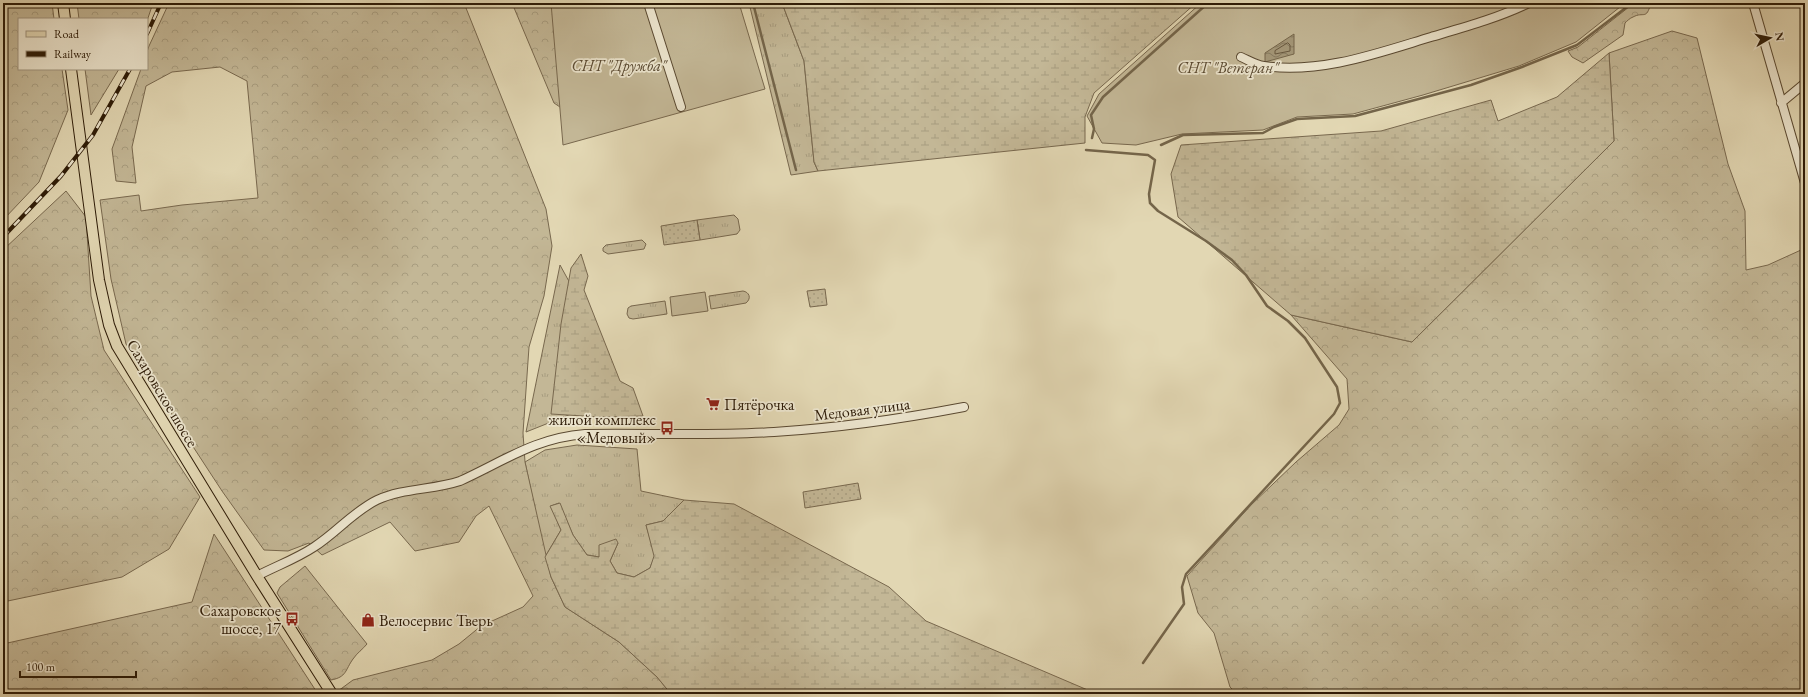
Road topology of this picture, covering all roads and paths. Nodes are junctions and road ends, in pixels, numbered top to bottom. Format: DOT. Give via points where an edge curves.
graph roads {
  1 [pos="63,3"];
  2 [pos="648,3"];
  3 [pos="1529,3"];
  4 [pos="1753,3"];
  5 [pos="65,18"];
  6 [pos="1241,57"];
  7 [pos="71,70"];
  8 [pos="1805,83"];
  9 [pos="1781,102"];
  10 [pos="680,107"];
  11 [pos="1805,183"];
  12 [pos="964,408"];
  13 [pos="257,576"];
  14 [pos="332,694"];
  1 -- 5 [label="main road"];
  2 -- 10 [label="street"];
  3 -- 6 [label="street" via="1478,24 1347,61 1286,67 1262,66"];
  4 -- 9 [label="street"];
  7 -- 13 [label="main road, Сахаровское шоссе" via="99,280 113,336 122,356"];
  8 -- 9 [label="street"];
  9 -- 11 [label="street"];
  12 -- 13 [label="street, Медовая улица" via="876,423 809,430 567,435 538,444 460,481 411,490 378,500 314,548"];
  13 -- 14 [label="main road, Сахаровское шоссе"];
}
